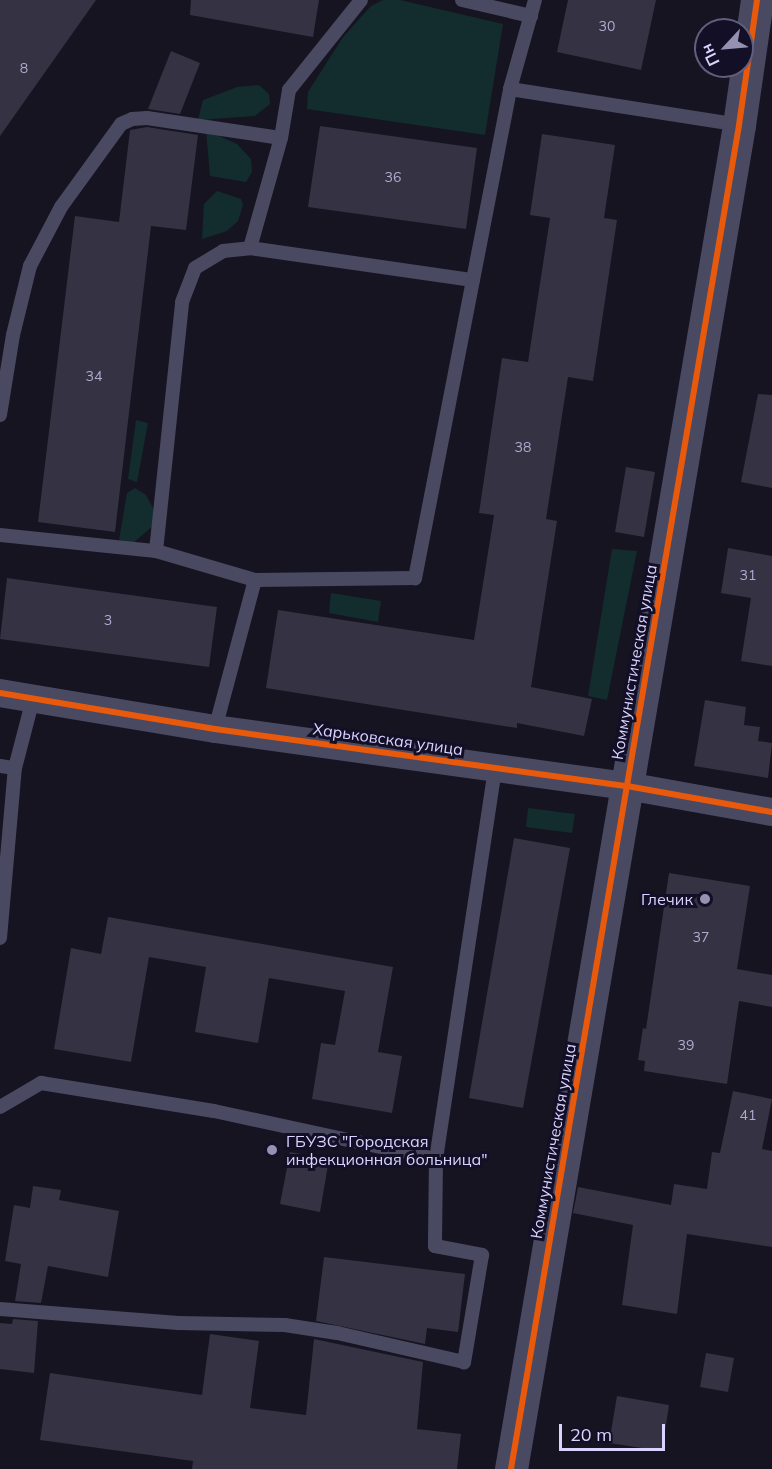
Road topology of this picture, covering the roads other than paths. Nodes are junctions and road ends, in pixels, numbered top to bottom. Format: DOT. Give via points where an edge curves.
graph roads {
  1 [pos="361,0"];
  2 [pos="462,0"];
  3 [pos="535,0"];
  4 [pos="757,0"];
  5 [pos="531,16"];
  6 [pos="510,89"];
  7 [pos="739,125"];
  8 [pos="281,138"];
  9 [pos="250,248"];
  10 [pos="473,280"];
  11 [pos="0,415"];
  12 [pos="0,535"];
  13 [pos="156,551"];
  14 [pos="255,580"];
  15 [pos="0,693"];
  16 [pos="33,699"];
  17 [pos="215,729"];
  18 [pos="0,766"];
  19 [pos="495,767"];
  20 [pos="15,768"];
  21 [pos="627,786"];
  22 [pos="772,812"];
  23 [pos="0,938"];
  24 [pos="0,1107"];
  25 [pos="436,1159"];
  26 [pos="0,1309"];
  27 [pos="510,1469"];
  1 -- 8 [label="lane" via="289,90"];
  2 -- 5 [label="lane"];
  3 -- 5 [label="lane"];
  4 -- 7 [label="street, Коммунистическая улица"];
  5 -- 6 [label="lane"];
  6 -- 7 [label="lane"];
  6 -- 10 [label="lane"];
  7 -- 21 [label="street, Коммунистическая улица"];
  8 -- 9 [label="lane"];
  8 -- 11 [label="lane" via="147,118 121,124 61,207 30,266 13,335"];
  9 -- 10 [label="lane"];
  9 -- 13 [label="lane" via="224,251 195,268 182,302"];
  10 -- 14 [label="lane" via="415,578"];
  12 -- 13 [label="lane"];
  13 -- 14 [label="lane"];
  14 -- 17 [label="lane"];
  15 -- 16 [label="street, Харьковская улица"];
  16 -- 17 [label="street, Харьковская улица"];
  16 -- 20 [label="lane"];
  17 -- 19 [label="street, Харьковская улица"];
  18 -- 20 [label="lane"];
  19 -- 21 [label="street, Харьковская улица"];
  19 -- 25 [label="lane"];
  20 -- 23 [label="lane"];
  21 -- 22 [label="street, Харьковская улица"];
  21 -- 27 [label="street, Коммунистическая улица"];
  24 -- 25 [label="lane" via="41,1083 214,1111"];
  25 -- 26 [label="lane" via="435,1246 482,1255 464,1362 285,1325 178,1323"];
}
